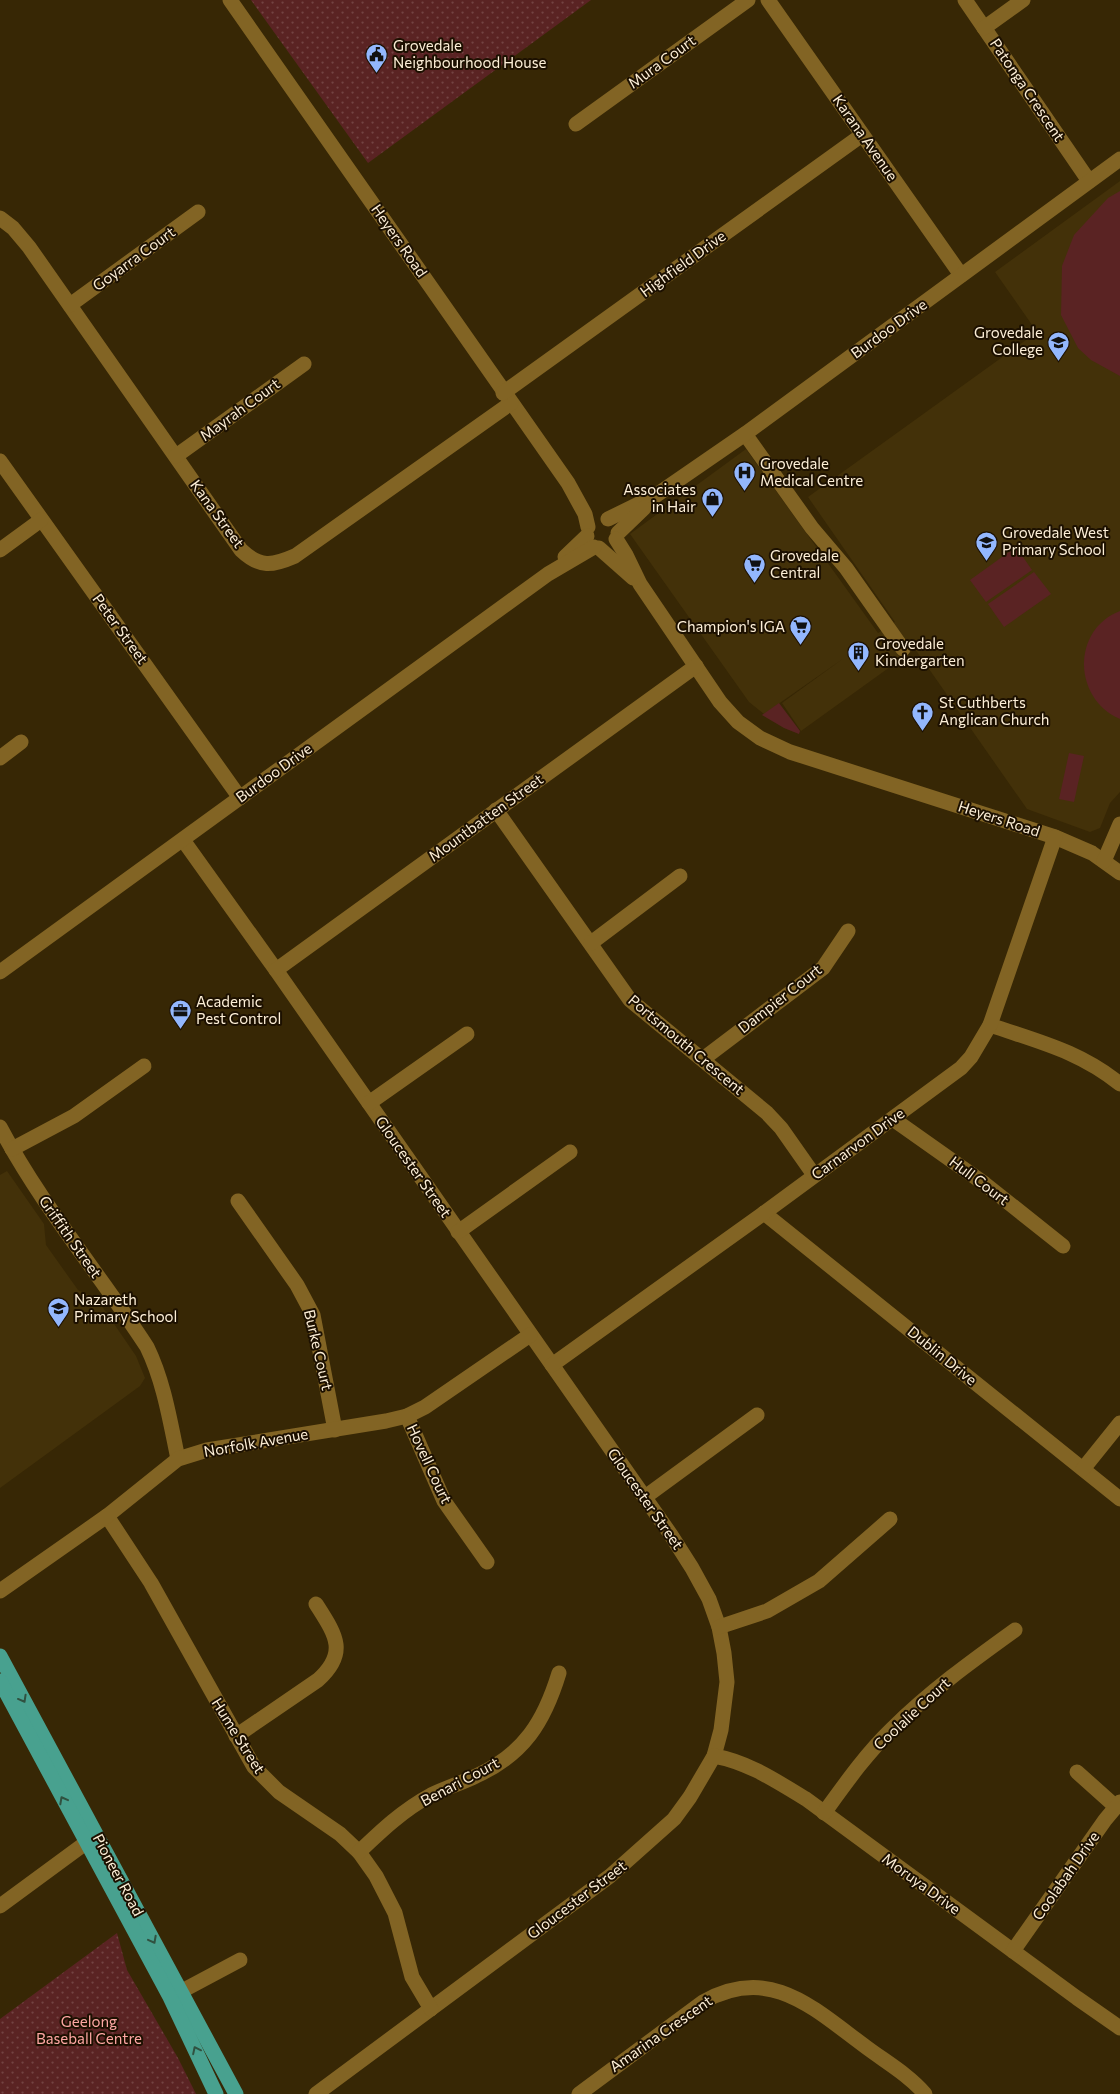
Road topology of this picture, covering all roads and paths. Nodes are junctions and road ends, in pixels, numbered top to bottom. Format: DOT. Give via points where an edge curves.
graph roads {
  1 [pos="230,0"];
  2 [pos="748,0"];
  3 [pos="768,0"];
  4 [pos="965,0"];
  5 [pos="1022,0"];
  6 [pos="984,28"];
  7 [pos="576,124"];
  8 [pos="862,135"];
  9 [pos="1120,158"];
  10 [pos="1089,181"];
  11 [pos="198,212"];
  12 [pos="0,218"];
  13 [pos="961,275"];
  14 [pos="70,305"];
  15 [pos="304,364"];
  16 [pos="507,398"];
  17 [pos="745,434"];
  18 [pos="176,456"];
  19 [pos="0,461"];
  20 [pos="568,483"];
  21 [pos="655,496"];
  22 [pos="605,519"];
  23 [pos="42,520"];
  24 [pos="617,536"];
  25 [pos="592,539"];
  26 [pos="0,550"];
  27 [pos="640,584"];
  28 [pos="903,649"];
  29 [pos="698,669"];
  30 [pos="22,742"];
  31 [pos="0,758"];
  32 [pos="240,798"];
  33 [pos="496,810"];
  34 [pos="1120,824"];
  35 [pos="1055,837"];
  36 [pos="183,840"];
  37 [pos="1104,861"];
  38 [pos="1120,873"];
  39 [pos="680,876"];
  40 [pos="848,931"];
  41 [pos="591,943"];
  42 [pos="276,970"];
  43 [pos="0,972"];
  44 [pos="990,1024"];
  45 [pos="468,1034"];
  46 [pos="703,1059"];
  47 [pos="144,1066"];
  48 [pos="1120,1084"];
  49 [pos="369,1103"];
  50 [pos="893,1119"];
  51 [pos="0,1127"];
  52 [pos="12,1149"];
  53 [pos="570,1152"];
  54 [pos="814,1175"];
  55 [pos="238,1201"];
  56 [pos="764,1213"];
  57 [pos="458,1232"];
  58 [pos="1062,1246"];
  59 [pos="530,1335"];
  60 [pos="552,1365"];
  61 [pos="757,1415"];
  62 [pos="407,1416"];
  63 [pos="1120,1423"];
  64 [pos="335,1430"];
  65 [pos="178,1459"];
  66 [pos="1084,1469"];
  67 [pos="645,1497"];
  68 [pos="1120,1499"];
  69 [pos="106,1516"];
  70 [pos="890,1520"];
  71 [pos="487,1562"];
  72 [pos="0,1591"];
  73 [pos="316,1604"];
  74 [pos="719,1627"];
  75 [pos="1015,1630"];
  76 [pos="0,1656"];
  77 [pos="559,1673"];
  78 [pos="0,1681"];
  79 [pos="236,1736"];
  80 [pos="714,1756"];
  81 [pos="1077,1772"];
  82 [pos="1118,1805"];
  83 [pos="824,1813"];
  84 [pos="92,1839"];
  85 [pos="359,1852"];
  86 [pos="0,1906"];
  87 [pos="1013,1951"];
  88 [pos="240,1960"];
  89 [pos="175,1994"];
  90 [pos="431,2010"];
  91 [pos="1120,2028"];
  92 [pos="597,2089"];
  93 [pos="216,2094"];
  94 [pos="236,2094"];
  95 [pos="316,2094"];
  96 [pos="579,2094"];
  97 [pos="925,2094"];
  1 -- 16 [label="street, Heyers Road"];
  2 -- 7 [label="street, Mura Court"];
  3 -- 8 [label="street, Karana Avenue"];
  4 -- 6 [label="street, Patonga Crescent"];
  5 -- 6 [label="street"];
  6 -- 10 [label="street, Patonga Crescent"];
  8 -- 13 [label="street, Karana Avenue"];
  8 -- 16 [label="street, Highfield Drive"];
  9 -- 10 [label="street, Burdoo Drive"];
  10 -- 13 [label="street, Burdoo Drive"];
  11 -- 14 [label="street, Goyarra Court"];
  12 -- 14 [label="street, Kana Street" via="29,247"];
  13 -- 17 [label="street, Burdoo Drive"];
  14 -- 18 [label="street, Kana Street"];
  15 -- 18 [label="street, Mayrah Court"];
  16 -- 18 [label="street, Kana Street" via="295,556 280,563 264,564 250,559 241,550"];
  16 -- 20 [label="street, Heyers Road"];
  17 -- 21 [label="street, Burdoo Drive"];
  17 -- 28 [label="street"];
  19 -- 23 [label="street, Peter Street"];
  20 -- 22 [label="street, Heyers Road"];
  20 -- 25 [label="street, Heyers Road" via="585,514"];
  21 -- 22 [label="street, Burdoo Drive"];
  21 -- 24 [label="street, Burdoo Drive"];
  22 -- 24 [label="street, Heyers Road" via="615,525"];
  22 -- 25 [label="street" via="594,521"];
  23 -- 26 [label="street"];
  23 -- 32 [label="street, Peter Street"];
  24 -- 25 [label="street" via="609,547"];
  24 -- 27 [label="street, Heyers Road"];
  25 -- 27 [label="street, Heyers Road"];
  25 -- 32 [label="street, Burdoo Drive"];
  27 -- 29 [label="street, Heyers Road"];
  29 -- 33 [label="street, Mountbatten Street"];
  29 -- 35 [label="street, Heyers Road" via="744,716 765,732 873,777"];
  30 -- 31 [label="street"];
  32 -- 36 [label="street, Burdoo Drive"];
  33 -- 41 [label="street, Portsmouth Crescent"];
  33 -- 42 [label="street, Mountbatten Street"];
  34 -- 37 [label="street"];
  35 -- 37 [label="street, Heyers Road"];
  35 -- 44 [label="street, Carnarvon Drive"];
  36 -- 42 [label="street, Gloucester Street"];
  36 -- 43 [label="street, Burdoo Drive"];
  37 -- 38 [label="street, Heyers Road"];
  39 -- 41 [label="street"];
  40 -- 46 [label="street, Dampier Court" via="823,968"];
  41 -- 46 [label="street, Portsmouth Crescent" via="636,1005"];
  42 -- 49 [label="street, Gloucester Street"];
  44 -- 48 [label="street" via="1078,1056"];
  44 -- 50 [label="street, Carnarvon Drive" via="961,1068"];
  45 -- 49 [label="street"];
  46 -- 54 [label="street, Portsmouth Crescent" via="768,1113"];
  47 -- 52 [label="street" via="74,1116"];
  49 -- 57 [label="street, Gloucester Street"];
  50 -- 54 [label="street, Carnarvon Drive"];
  50 -- 58 [label="street, Hull Court" via="985,1184"];
  51 -- 52 [label="street, Griffith Street"];
  52 -- 65 [label="street, Griffith Street" via="41,1196 147,1347 161,1383"];
  53 -- 57 [label="street"];
  54 -- 56 [label="street, Carnarvon Drive"];
  55 -- 64 [label="street, Burke Court" via="297,1285 312,1315"];
  56 -- 60 [label="street, Carnarvon Drive"];
  56 -- 66 [label="street, Dublin Drive"];
  57 -- 59 [label="street, Gloucester Street"];
  59 -- 60 [label="street, Gloucester Street"];
  59 -- 62 [label="street, Norfolk Avenue"];
  60 -- 67 [label="street, Gloucester Street"];
  61 -- 67 [label="street"];
  62 -- 64 [label="street, Norfolk Avenue"];
  62 -- 71 [label="street, Hovell Court" via="444,1501"];
  63 -- 66 [label="street"];
  64 -- 65 [label="street, Norfolk Avenue" via="207,1450"];
  65 -- 69 [label="street, Norfolk Avenue"];
  66 -- 68 [label="street, Dublin Drive"];
  67 -- 74 [label="street, Gloucester Street" via="692,1568 709,1599"];
  69 -- 72 [label="street, Norfolk Avenue"];
  69 -- 79 [label="street, Hume Street" via="150,1583"];
  70 -- 74 [label="street" via="819,1582 767,1611"];
  73 -- 79 [label="street" via="337,1644 329,1670"];
  74 -- 80 [label="street, Gloucester Street" via="727,1682"];
  75 -- 83 [label="street, Coolalie Court" via="928,1696 890,1730"];
  76 -- 84 [label="main road, Pioneer Road, one-way"];
  77 -- 85 [label="street, Benari Court" via="543,1718 515,1751 477,1776 431,1795 405,1812"];
  84 -- 78 [label="main road, Pioneer Road, one-way"];
  79 -- 85 [label="street, Hume Street" via="267,1782 340,1834"];
  80 -- 83 [label="street, Moruya Drive" via="768,1776"];
  80 -- 90 [label="street, Gloucester Street" via="674,1819 634,1856"];
  81 -- 82 [label="street"];
  82 -- 87 [label="street, Coolabah Drive"];
  83 -- 87 [label="street, Moruya Drive"];
  84 -- 86 [label="street"];
  84 -- 89 [label="main road, Pioneer Road"];
  85 -- 90 [label="street, Hume Street" via="389,1900 412,1977"];
  87 -- 91 [label="street, Moruya Drive"];
  88 -- 89 [label="street"];
  93 -- 89 [label="main road, Pioneer Road, one-way"];
  89 -- 94 [label="main road, Pioneer Road"];
  90 -- 95 [label="street, Gloucester Street"];
  92 -- 96 [label="street, Amarina Crescent"];
  92 -- 97 [label="street, Amarina Crescent" via="703,2002 730,1989 758,1987 784,1992 812,2008 905,2074"];
}
